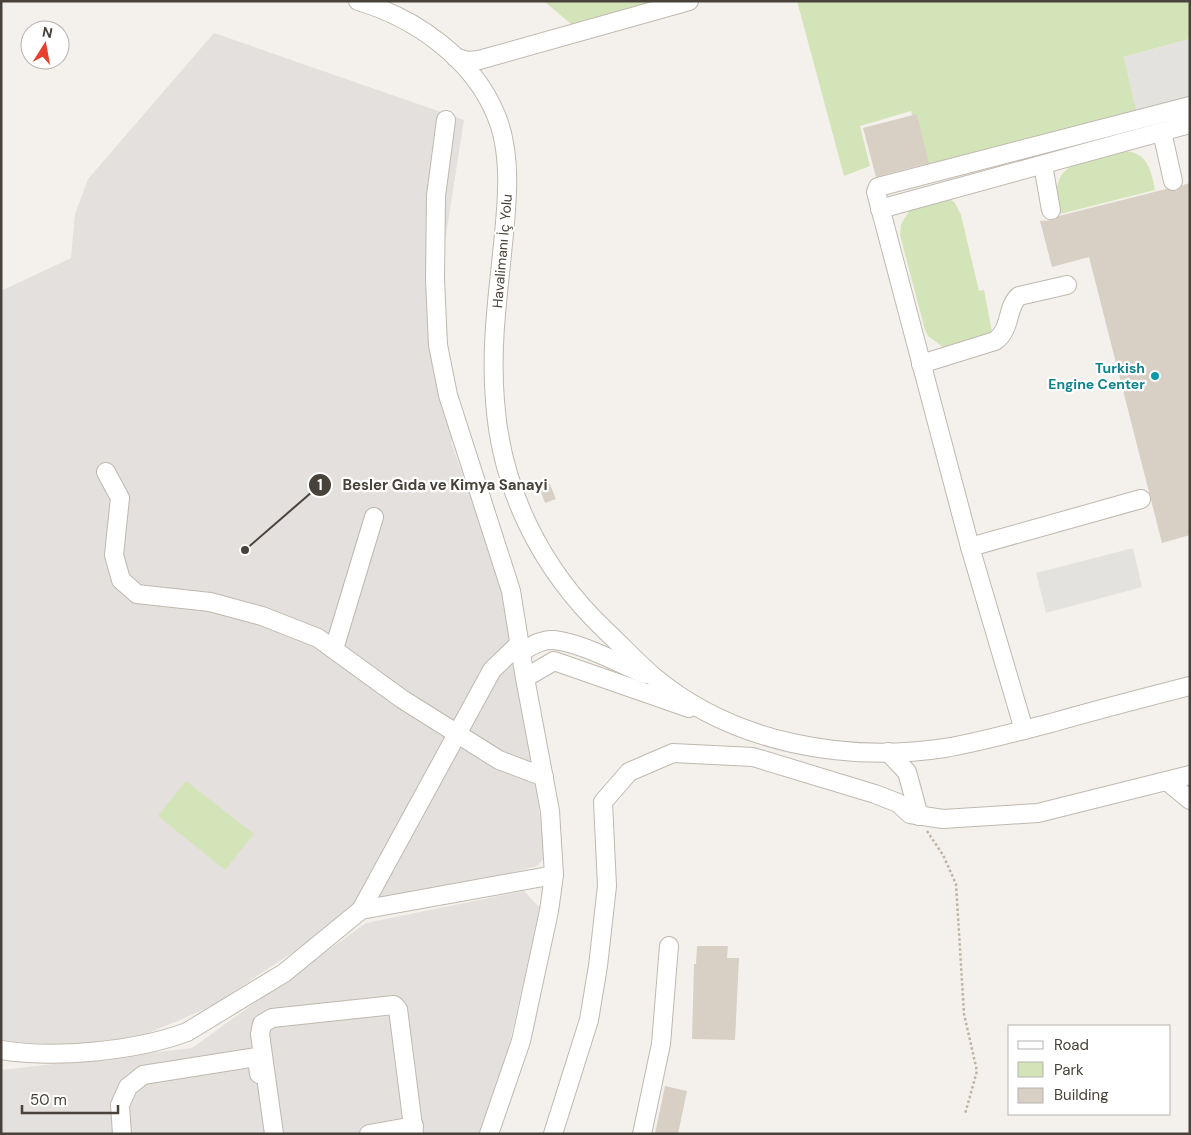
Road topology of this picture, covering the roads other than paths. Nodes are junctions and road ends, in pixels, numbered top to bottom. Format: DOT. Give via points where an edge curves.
graph roads {
  1 [pos="358,1"];
  2 [pos="690,1"];
  3 [pos="455,57"];
  4 [pos="1190,106"];
  5 [pos="446,120"];
  6 [pos="1190,124"];
  7 [pos="1162,132"];
  8 [pos="1043,165"];
  9 [pos="1173,182"];
  10 [pos="880,209"];
  11 [pos="1051,210"];
  12 [pos="1067,284"];
  13 [pos="921,364"];
  14 [pos="106,472"];
  15 [pos="1142,499"];
  16 [pos="374,517"];
  17 [pos="970,547"];
  18 [pos="521,647"];
  19 [pos="334,649"];
  20 [pos="525,678"];
  21 [pos="655,678"];
  22 [pos="1190,686"];
  23 [pos="718,718"];
  24 [pos="1024,730"];
  25 [pos="458,734"];
  26 [pos="888,752"];
  27 [pos="1190,775"];
  28 [pos="544,777"];
  29 [pos="1167,781"];
  30 [pos="1190,800"];
  31 [pos="919,816"];
  32 [pos="554,875"];
  33 [pos="361,910"];
  34 [pos="669,946"];
  35 [pos="1,1050"];
  36 [pos="414,1130"];
  37 [pos="122,1134"];
  38 [pos="267,1134"];
  39 [pos="274,1134"];
  40 [pos="369,1134"];
  41 [pos="489,1134"];
  42 [pos="553,1134"];
  43 [pos="642,1134"];
  1 -- 3 [label="street, Havalimanı İç Yolu" via="424,30"];
  2 -- 3 [label="street" via="479,60"];
  3 -- 21 [label="street, Havalimanı İç Yolu" via="497,116 508,182 494,340 495,404 511,489 534,535 581,607"];
  4 -- 10 [label="street" via="878,187"];
  5 -- 18 [label="street" via="436,196 434,279 438,345 448,395 502,556"];
  6 -- 7 [label="street"];
  7 -- 8 [label="street"];
  7 -- 9 [label="street"];
  8 -- 10 [label="street"];
  8 -- 11 [label="street"];
  10 -- 13 [label="street"];
  12 -- 13 [label="street" via="1015,299 1007,327 995,342"];
  13 -- 17 [label="street"];
  14 -- 19 [label="street" via="120,498 114,555 121,580 137,594 210,602 262,616 318,638"];
  15 -- 17 [label="street"];
  16 -- 19 [label="street"];
  17 -- 24 [label="street"];
  18 -- 20 [label="street"];
  18 -- 21 [label="street" via="553,640 578,646"];
  18 -- 25 [label="street" via="492,670"];
  19 -- 25 [label="street" via="402,699"];
  20 -- 23 [label="street" via="554,661"];
  20 -- 28 [label="street"];
  21 -- 23 [label="street"];
  22 -- 24 [label="street"];
  23 -- 26 [label="street" via="796,744 837,751"];
  24 -- 26 [label="street" via="947,748"];
  25 -- 28 [label="street" via="499,760"];
  25 -- 33 [label="street"];
  26 -- 31 [label="street" via="907,772"];
  27 -- 29 [label="street"];
  28 -- 32 [label="street" via="550,811"];
  29 -- 30 [label="street"];
  29 -- 31 [label="street" via="1038,813 959,819"];
  31 -- 42 [label="street" via="875,794 753,756 673,753 629,772 603,802 607,886 598,966 589,1020"];
  32 -- 33 [label="street"];
  32 -- 41 [label="street" via="521,1042"];
  33 -- 35 [label="street" via="284,973 187,1032 148,1044 96,1050 45,1053"];
  34 -- 43 [label="street" via="661,1044"];
  36 -- 39 [label="street" via="398,1009 387,1005 272,1018 262,1024 260,1034"];
  36 -- 40 [label="street"];
  37 -- 38 [label="street" via="120,1105 128,1087 143,1075 257,1057"];
}
